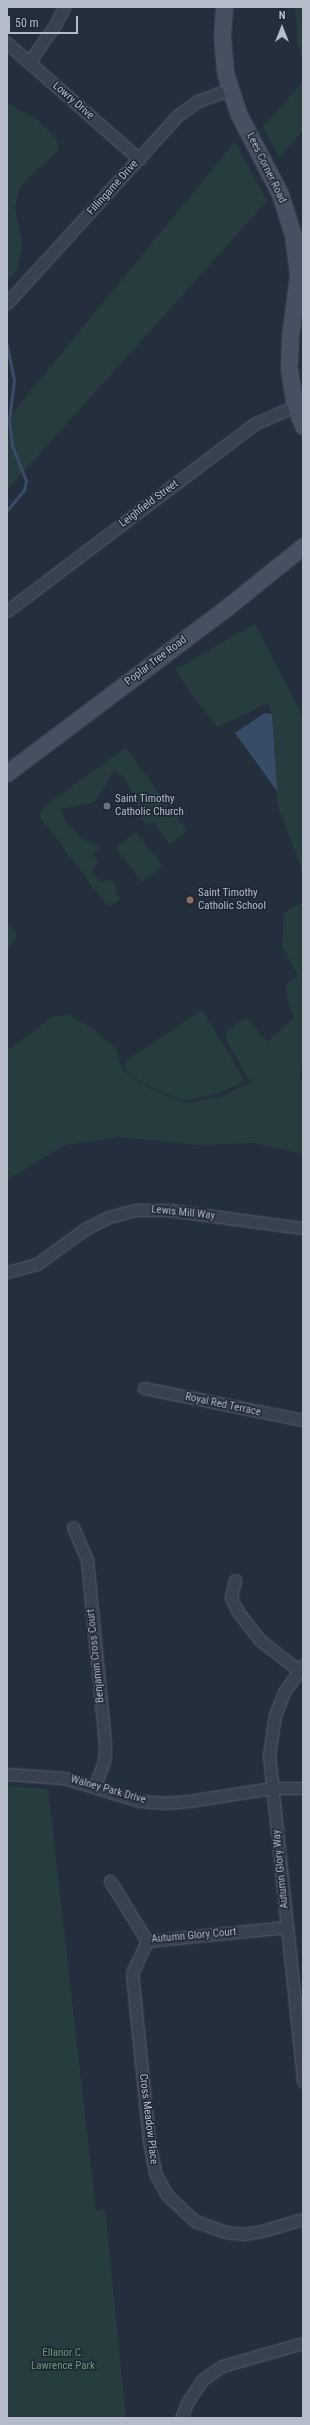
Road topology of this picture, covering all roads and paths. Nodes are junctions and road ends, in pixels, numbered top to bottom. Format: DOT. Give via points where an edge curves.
graph roads {
  1 [pos="64,7"];
  2 [pos="224,7"];
  3 [pos="7,43"];
  4 [pos="29,62"];
  5 [pos="231,89"];
  6 [pos="139,159"];
  7 [pos="298,234"];
  8 [pos="7,303"];
  9 [pos="295,406"];
  10 [pos="303,426"];
  11 [pos="303,546"];
  12 [pos="7,611"];
  13 [pos="7,773"];
  14 [pos="303,1228"];
  15 [pos="7,1272"];
  16 [pos="144,1388"];
  17 [pos="303,1420"];
  18 [pos="73,1527"];
  19 [pos="235,1580"];
  20 [pos="300,1667"];
  21 [pos="7,1774"];
  22 [pos="95,1786"];
  23 [pos="272,1788"];
  24 [pos="303,1788"];
  25 [pos="110,1881"];
  26 [pos="287,1927"];
  27 [pos="147,1941"];
  28 [pos="303,2081"];
  29 [pos="303,2219"];
  30 [pos="303,2343"];
  31 [pos="181,2418"];
  1 -- 4 [label="street" via="55,25"];
  2 -- 5 [label="street, Lees Corner Road" via="224,60"];
  3 -- 4 [label="street, Lowry Drive"];
  4 -- 6 [label="street, Lowry Drive"];
  5 -- 6 [label="street, Fillingame Drive" via="187,107"];
  5 -- 7 [label="street, Lees Corner Road" via="238,113"];
  6 -- 8 [label="street, Fillingame Drive"];
  7 -- 9 [label="street, Lees Corner Road" via="298,275 290,337 289,369"];
  9 -- 10 [label="street, Lees Corner Road"];
  9 -- 12 [label="street, Leighfield Street" via="254,424"];
  11 -- 13 [label="street, Poplar Tree Road"];
  14 -- 15 [label="street, Lewis Mill Way" via="169,1210 136,1210 109,1217 85,1229 37,1264"];
  16 -- 17 [label="street, Royal Red Terrace"];
  18 -- 22 [label="street, Benjamin Cross Court" via="87,1560 105,1744 104,1761"];
  19 -- 20 [label="street" via="231,1598 238,1612 260,1640"];
  20 -- 23 [label="street, Autumn Glory Way" via="284,1692 275,1715 269,1755"];
  21 -- 22 [label="street, Walney Park Drive" via="64,1778"];
  22 -- 23 [label="street, Walney Park Drive" via="139,1801 165,1803"];
  23 -- 24 [label="street, Walney Park Drive"];
  23 -- 26 [label="street, Autumn Glory Way"];
  25 -- 27 [label="street, Autumn Glory Court"];
  26 -- 27 [label="street, Autumn Glory Court"];
  26 -- 28 [label="street, Autumn Glory Way"];
  27 -- 29 [label="street, Cross Meadow Place" via="132,1973 149,2141 155,2173 167,2195 195,2221 225,2232 244,2234 262,2231"];
  30 -- 31 [label="street" via="222,2366 202,2380 188,2401"];
}
